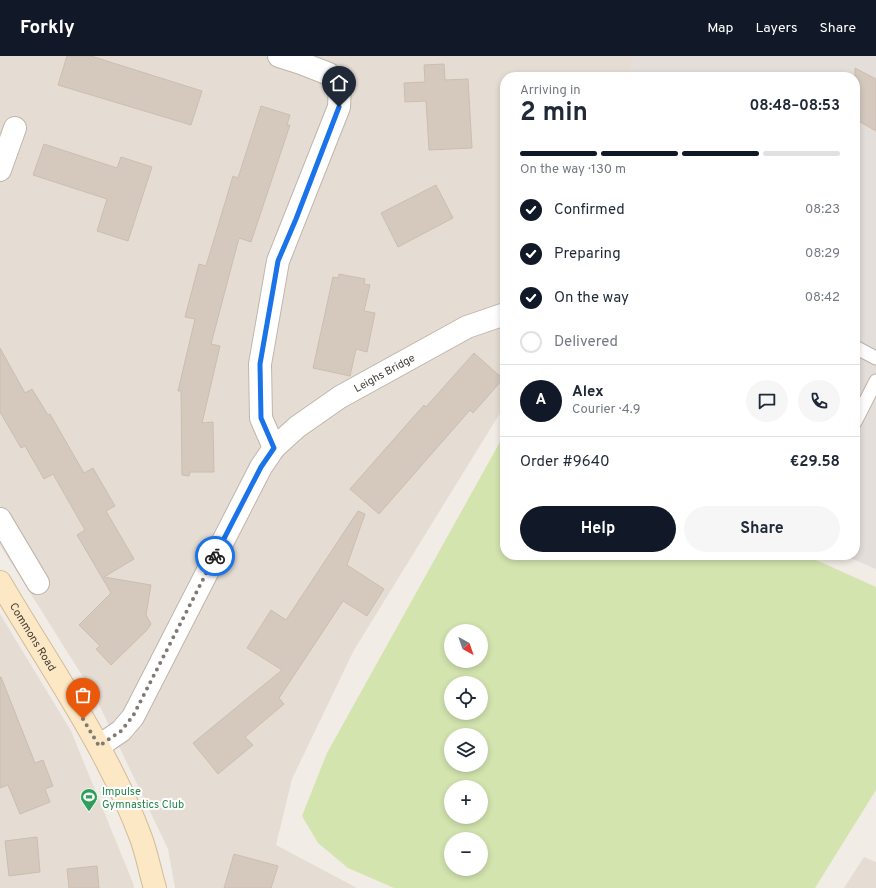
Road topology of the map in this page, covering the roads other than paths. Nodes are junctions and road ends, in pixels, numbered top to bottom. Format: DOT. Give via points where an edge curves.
graph roads {
  1 [pos="279,56"];
  2 [pos="14,128"];
  3 [pos="0,170"];
  4 [pos="500,316"];
  5 [pos="860,349"];
  6 [pos="876,358"];
  7 [pos="876,381"];
  8 [pos="860,412"];
  9 [pos="274,448"];
  10 [pos="0,519"];
  11 [pos="0,582"];
  12 [pos="38,583"];
  13 [pos="99,746"];
  14 [pos="155,888"];
  1 -- 9 [label="street" via="330,74 340,86 339,107 278,261 260,364 261,418"];
  2 -- 3 [label="street"];
  4 -- 9 [label="street, Leighs Bridge" via="467,327 340,396 297,427"];
  5 -- 6 [label="lane"];
  7 -- 8 [label="lane"];
  9 -- 13 [label="street, Leighs Bridge" via="261,467 133,716 121,731"];
  10 -- 12 [label="street"];
  11 -- 13 [label="street, Commons Road"];
  13 -- 14 [label="street, Commons Road" via="116,778 142,839"];
}
